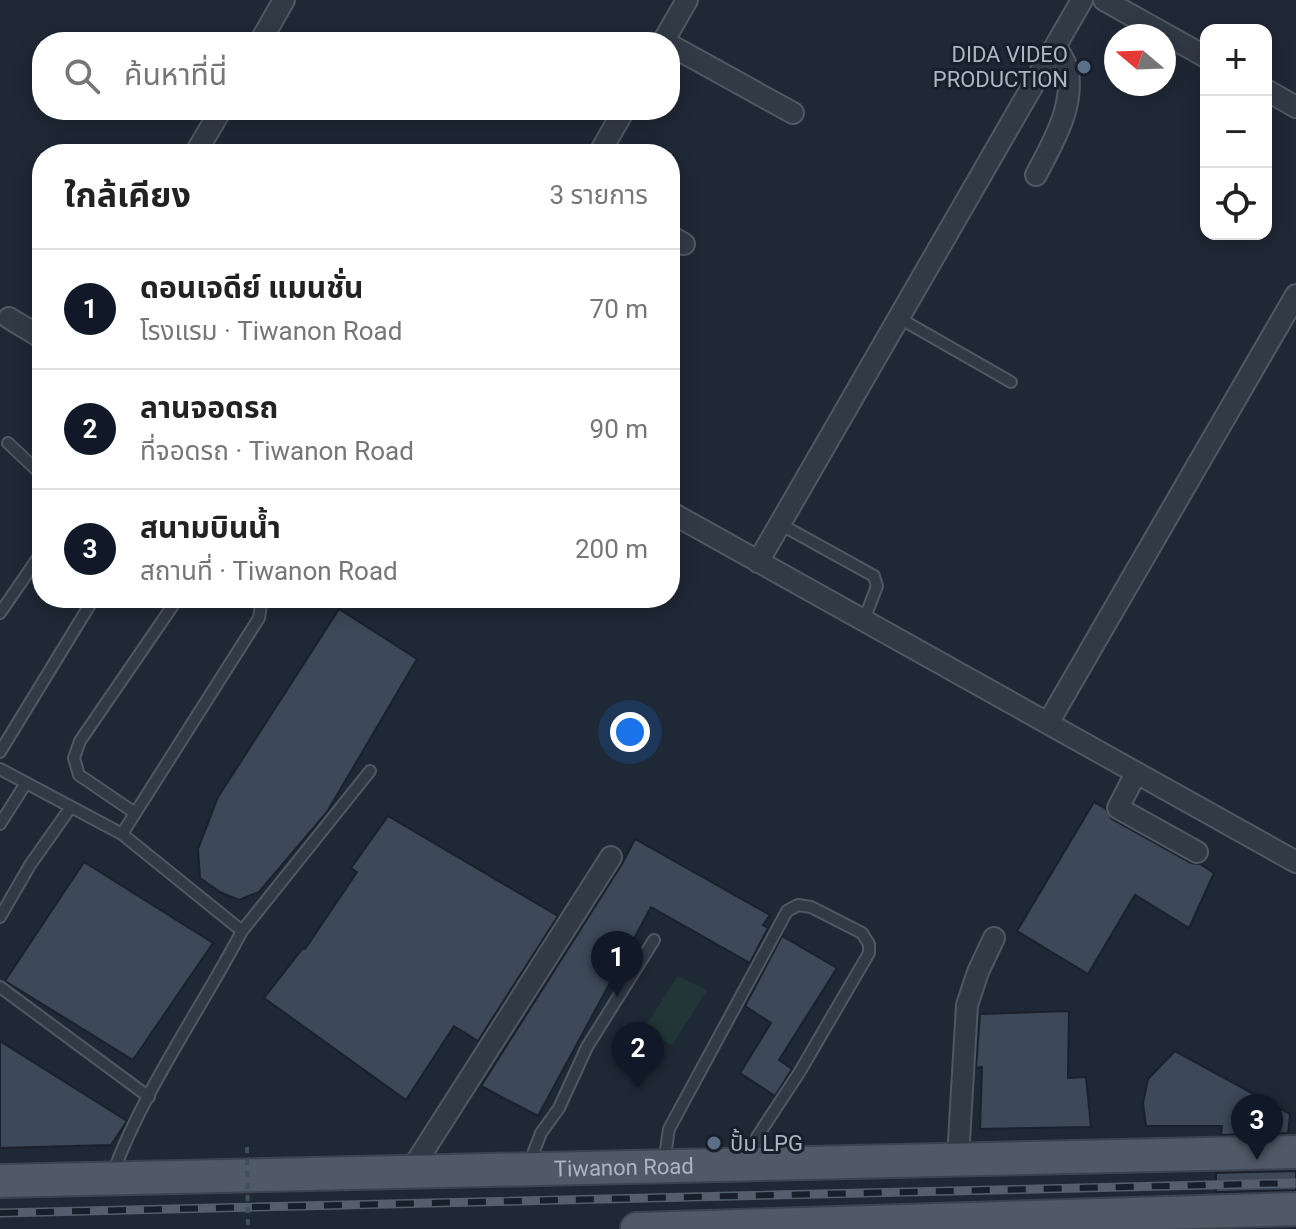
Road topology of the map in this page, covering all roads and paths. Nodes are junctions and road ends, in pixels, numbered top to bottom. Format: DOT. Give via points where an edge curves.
graph roads {
  1 [pos="284,0"];
  2 [pos="687,0"];
  3 [pos="1082,0"];
  4 [pos="1104,0"];
  5 [pos="266,32"];
  6 [pos="669,32"];
  7 [pos="1056,46"];
  8 [pos="680,51"];
  9 [pos="1200,54"];
  10 [pos="1272,93"];
  11 [pos="1296,107"];
  12 [pos="793,113"];
  13 [pos="215,120"];
  14 [pos="618,120"];
  15 [pos="201,144"];
  16 [pos="605,144"];
  17 [pos="1036,175"];
  18 [pos="1296,295"];
  19 [pos="9,318"];
  20 [pos="899,318"];
  21 [pos="32,332"];
  22 [pos="1011,382"];
  23 [pos="8,443"];
  24 [pos="32,466"];
  25 [pos="680,518"];
  26 [pos="780,524"];
  27 [pos="758,562"];
  28 [pos="32,567"];
  29 [pos="88,608"];
  30 [pos="171,608"];
  31 [pos="260,608"];
  32 [pos="0,613"];
  33 [pos="864,620"];
  34 [pos="1048,723"];
  35 [pos="0,752"];
  36 [pos="0,769"];
  37 [pos="370,771"];
  38 [pos="1136,773"];
  39 [pos="26,783"];
  40 [pos="71,807"];
  41 [pos="135,813"];
  42 [pos="0,824"];
  43 [pos="122,834"];
  44 [pos="1197,852"];
  45 [pos="611,857"];
  46 [pos="1296,862"];
  47 [pos="0,917"];
  48 [pos="242,931"];
  49 [pos="994,938"];
  50 [pos="654,940"];
  51 [pos="0,987"];
  52 [pos="149,1097"];
  53 [pos="247,1147"];
  54 [pos="1296,1152"];
  55 [pos="958,1158"];
  56 [pos="752,1163"];
  57 [pos="664,1165"];
  58 [pos="526,1169"];
  59 [pos="410,1172"];
  60 [pos="111,1178"];
  61 [pos="0,1181"];
  62 [pos="1296,1209"];
  63 [pos="1207,1220"];
  64 [pos="818,1226"];
  65 [pos="248,1229"];
  66 [pos="637,1229"];
  1 -- 5 [label="street"];
  2 -- 6 [label="street"];
  3 -- 7 [label="street"];
  4 -- 9 [label="street"];
  7 -- 17 [label="street" via="1067,69 1067,98 1059,129"];
  7 -- 20 [label="street"];
  8 -- 12 [label="street"];
  10 -- 11 [label="street"];
  13 -- 15 [label="street"];
  14 -- 16 [label="street"];
  18 -- 34 [label="street"];
  19 -- 21 [label="street"];
  20 -- 22 [label="lane"];
  20 -- 26 [label="street"];
  23 -- 24 [label="lane"];
  25 -- 27 [label="street"];
  26 -- 27 [label="street"];
  26 -- 33 [label="lane" via="874,576 877,586"];
  27 -- 33 [label="street"];
  28 -- 32 [label="lane"];
  29 -- 35 [label="lane"];
  30 -- 41 [label="lane" via="80,741 74,758 79,775"];
  31 -- 41 [label="lane"];
  33 -- 34 [label="street"];
  34 -- 38 [label="street"];
  36 -- 39 [label="lane"];
  37 -- 48 [label="lane"];
  38 -- 44 [label="street" via="1118,808"];
  38 -- 46 [label="street"];
  39 -- 40 [label="lane"];
  39 -- 42 [label="lane"];
  40 -- 43 [label="lane"];
  40 -- 47 [label="lane"];
  41 -- 43 [label="lane"];
  43 -- 48 [label="lane"];
  45 -- 59 [label="street"];
  48 -- 52 [label="lane"];
  49 -- 55 [label="street" via="967,1005"];
  50 -- 58 [label="lane" via="587,1047"];
  51 -- 52 [label="lane"];
  52 -- 60 [label="lane"];
  53 -- 65 [label="path, bridge"];
  54 -- 55 [label="main road, Tiwanon Road"];
  55 -- 56 [label="main road, Tiwanon Road"];
  56 -- 57 [label="main road, Tiwanon Road"];
  56 -- 57 [label="lane" via="757,1137 869,953 862,933 811,907 798,905 787,911 669,1129"];
  57 -- 58 [label="main road, Tiwanon Road"];
  58 -- 59 [label="main road, Tiwanon Road"];
  59 -- 60 [label="main road, Tiwanon Road"];
  60 -- 61 [label="main road, Tiwanon Road"];
  62 -- 63 [label="main road"];
  63 -- 64 [label="main road"];
  64 -- 66 [label="main road"];
}
